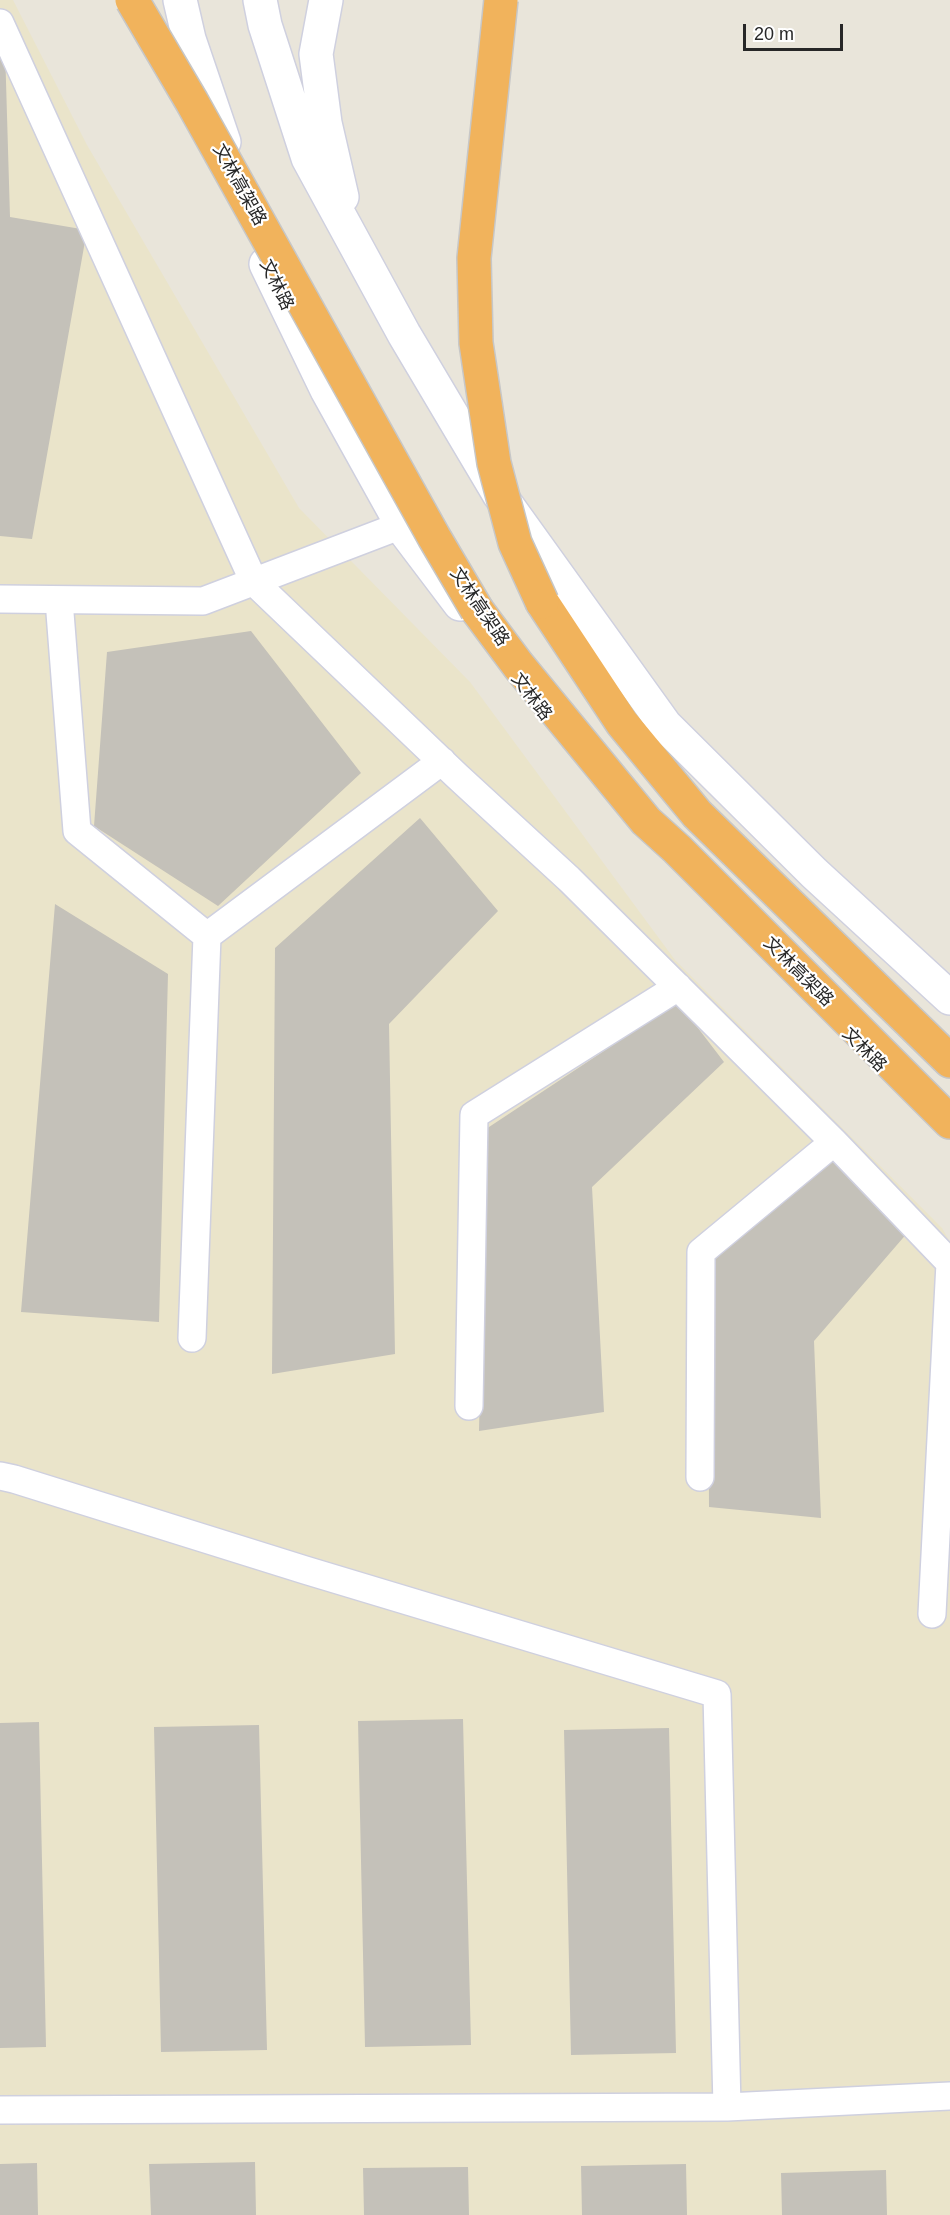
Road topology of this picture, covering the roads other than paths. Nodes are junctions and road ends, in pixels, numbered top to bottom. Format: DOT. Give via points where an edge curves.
graph roads {
  1 [pos="132,0"];
  2 [pos="180,0"];
  3 [pos="260,0"];
  4 [pos="501,0"];
  5 [pos="326,1"];
  6 [pos="0,23"];
  7 [pos="351,240"];
  8 [pos="402,525"];
  9 [pos="254,582"];
  10 [pos="0,599"];
  11 [pos="59,600"];
  12 [pos="442,761"];
  13 [pos="207,936"];
  14 [pos="678,987"];
  15 [pos="950,998"];
  16 [pos="950,1061"];
  17 [pos="950,1122"];
  18 [pos="950,1135"];
  19 [pos="834,1142"];
  20 [pos="192,1338"];
  21 [pos="469,1406"];
  22 [pos="0,1476"];
  23 [pos="700,1477"];
  24 [pos="932,1614"];
  25 [pos="950,2096"];
  26 [pos="727,2107"];
  27 [pos="0,2110"];
  1 -- 17 [label="highway, 文林高架路, bridge" via="477,610 646,821"];
  2 -- 8 [label="main road, 文林路" via="189,39 261,254 327,390"];
  3 -- 7 [label="main road" via="308,158"];
  4 -- 16 [label="highway, bridge" via="474,258 476,343 494,463 515,543 542,602 622,723 697,814"];
  5 -- 7 [label="main road" via="316,54 325,123"];
  6 -- 9 [label="street"];
  7 -- 15 [label="main road" via="499,494 665,725 814,873"];
  8 -- 9 [label="street"];
  8 -- 18 [label="main road, 文林路" via="570,747 664,851"];
  9 -- 11 [label="street" via="203,601"];
  9 -- 12 [label="street"];
  10 -- 11 [label="street"];
  11 -- 13 [label="street" via="77,831"];
  12 -- 13 [label="street"];
  12 -- 14 [label="street"];
  13 -- 20 [label="street"];
  14 -- 19 [label="street"];
  14 -- 21 [label="street" via="474,1115"];
  19 -- 23 [label="street" via="701,1252"];
  19 -- 24 [label="street" via="950,1263"];
  22 -- 26 [label="street" via="717,1694"];
  25 -- 26 [label="street"];
  26 -- 27 [label="street"];
}
